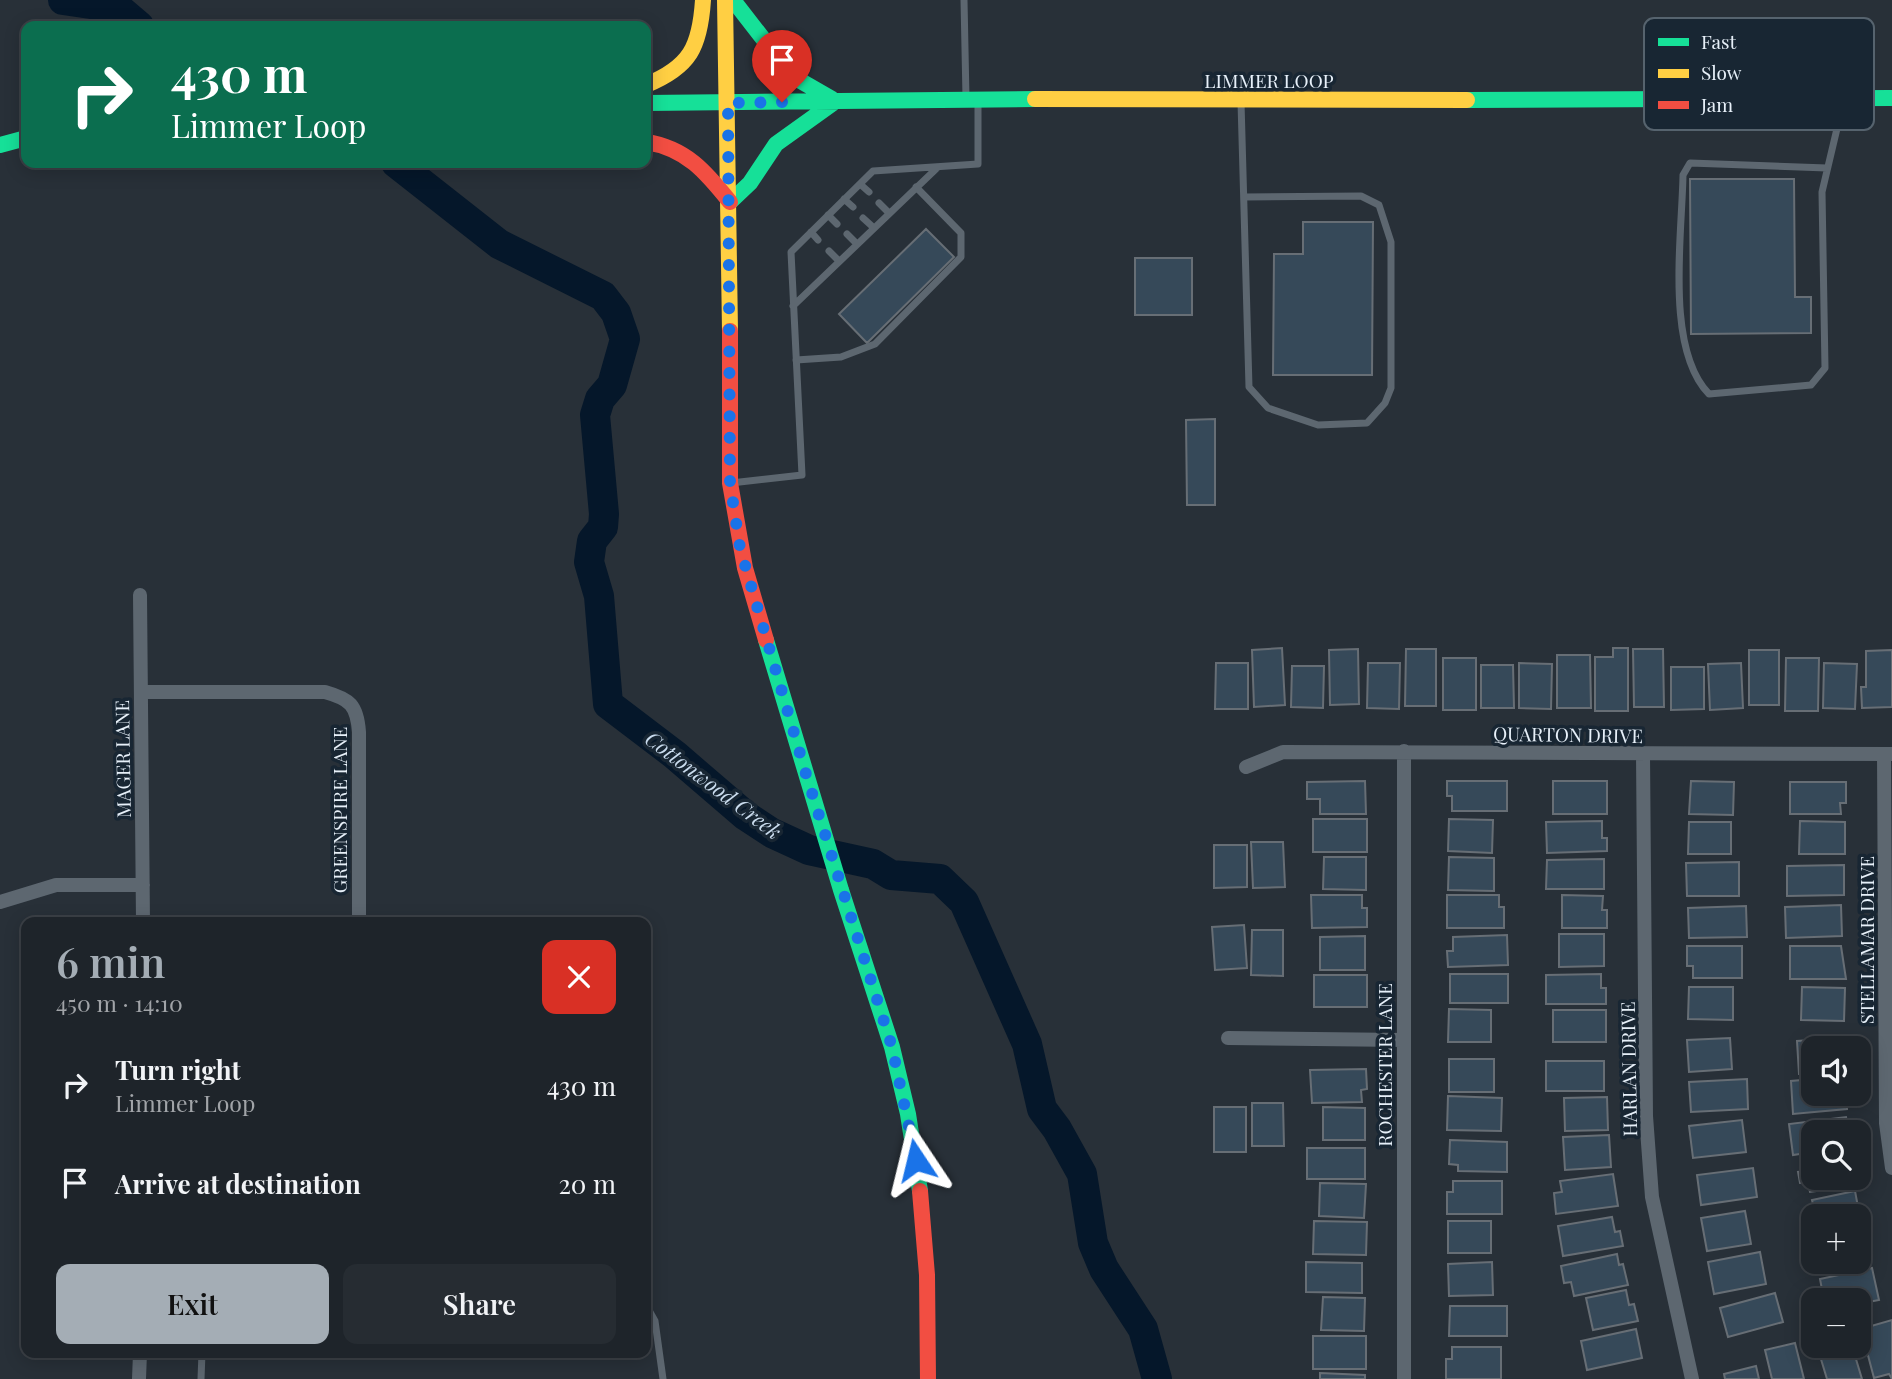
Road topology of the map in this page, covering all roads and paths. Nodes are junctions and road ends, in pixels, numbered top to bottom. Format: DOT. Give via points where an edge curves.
graph roads {
  1 [pos="703,0"];
  2 [pos="725,0"];
  3 [pos="733,0"];
  4 [pos="964,0"];
  5 [pos="651,83"];
  6 [pos="1874,98"];
  7 [pos="1892,98"];
  8 [pos="972,99"];
  9 [pos="1644,99"];
  10 [pos="836,101"];
  11 [pos="1241,102"];
  12 [pos="651,103"];
  13 [pos="728,103"];
  14 [pos="1837,130"];
  15 [pos="21,139"];
  16 [pos="651,143"];
  17 [pos="0,145"];
  18 [pos="937,167"];
  19 [pos="1828,168"];
  20 [pos="860,184"];
  21 [pos="916,187"];
  22 [pos="869,192"];
  23 [pos="1244,197"];
  24 [pos="845,199"];
  25 [pos="730,202"];
  26 [pos="879,203"];
  27 [pos="853,207"];
  28 [pos="889,213"];
  29 [pos="828,215"];
  30 [pos="863,218"];
  31 [pos="837,224"];
  32 [pos="874,228"];
  33 [pos="810,232"];
  34 [pos="847,234"];
  35 [pos="818,240"];
  36 [pos="857,244"];
  37 [pos="829,251"];
  38 [pos="839,261"];
  39 [pos="793,306"];
  40 [pos="796,360"];
  41 [pos="730,483"];
  42 [pos="140,594"];
  43 [pos="141,692"];
  44 [pos="1404,751"];
  45 [pos="1643,754"];
  46 [pos="1888,754"];
  47 [pos="1246,767"];
  48 [pos="143,885"];
  49 [pos="0,902"];
  50 [pos="143,917"];
  51 [pos="359,917"];
  52 [pos="1228,1038"];
  53 [pos="1404,1040"];
  54 [pos="1892,1168"];
  55 [pos="651,1314"];
  56 [pos="140,1358"];
  57 [pos="202,1358"];
  58 [pos="139,1379"];
  59 [pos="201,1379"];
  60 [pos="663,1379"];
  61 [pos="928,1379"];
  62 [pos="1404,1379"];
  63 [pos="1692,1379"];
  1 -- 5 [label="main road" via="700,40 693,52 672,74"];
  2 -- 13 [label="main road"];
  3 -- 10 [label="main road" via="792,76"];
  4 -- 8 [label="lane"];
  6 -- 7 [label="main road, LIMMER LOOP"];
  8 -- 10 [label="main road, LIMMER LOOP"];
  8 -- 11 [label="main road, LIMMER LOOP"];
  8 -- 18 [label="lane" via="978,164"];
  9 -- 11 [label="main road, LIMMER LOOP"];
  10 -- 13 [label="main road, LIMMER LOOP"];
  10 -- 25 [label="main road" via="776,144 750,183"];
  11 -- 23 [label="lane"];
  12 -- 13 [label="main road, LIMMER LOOP"];
  13 -- 25 [label="main road"];
  14 -- 19 [label="lane"];
  15 -- 17 [label="main road"];
  16 -- 25 [label="main road" via="669,145 695,160"];
  18 -- 20 [label="lane" via="873,171"];
  18 -- 21 [label="lane"];
  19 -- 19 [label="lane" via="1822,192 1825,368 1811,385 1709,394 1695,380 1680,334 1683,175 1690,163"];
  20 -- 22 [label="lane"];
  20 -- 24 [label="lane"];
  21 -- 28 [label="lane"];
  21 -- 40 [label="lane" via="961,233 961,257 875,344 841,357"];
  23 -- 23 [label="lane" via="1249,387 1268,408 1318,425 1367,423 1385,404 1391,388 1391,242 1379,205 1361,196"];
  24 -- 27 [label="lane"];
  24 -- 29 [label="lane"];
  25 -- 41 [label="main road"];
  26 -- 28 [label="lane"];
  28 -- 32 [label="lane"];
  29 -- 31 [label="lane"];
  29 -- 33 [label="lane"];
  30 -- 32 [label="lane"];
  32 -- 36 [label="lane"];
  33 -- 35 [label="lane"];
  33 -- 39 [label="lane" via="791,252"];
  34 -- 36 [label="lane"];
  36 -- 38 [label="lane"];
  37 -- 38 [label="lane"];
  38 -- 39 [label="lane"];
  39 -- 40 [label="lane"];
  40 -- 41 [label="lane" via="802,475"];
  41 -- 61 [label="main road" via="745,568 892,1047 910,1125 925,1234"];
  42 -- 43 [label="street, MAGER LANE"];
  43 -- 48 [label="street, MAGER LANE"];
  43 -- 51 [label="street, GREENSPIRE LANE" via="325,692 347,698 358,711"];
  44 -- 45 [label="street, QUARTON DRIVE"];
  44 -- 47 [label="street, QUARTON DRIVE" via="1283,752"];
  44 -- 53 [label="street, ROCHESTER LANE"];
  45 -- 46 [label="street, QUARTON DRIVE"];
  45 -- 63 [label="street, HARLAN DRIVE" via="1646,1116 1653,1197"];
  46 -- 54 [label="street, STELLAMAR DRIVE" via="1886,1123"];
  48 -- 49 [label="street" via="56,885"];
  48 -- 50 [label="street, MAGER LANE"];
  52 -- 53 [label="street"];
  53 -- 62 [label="street, ROCHESTER LANE"];
  55 -- 60 [label="lane"];
  56 -- 58 [label="street"];
  57 -- 59 [label="lane"];
}
